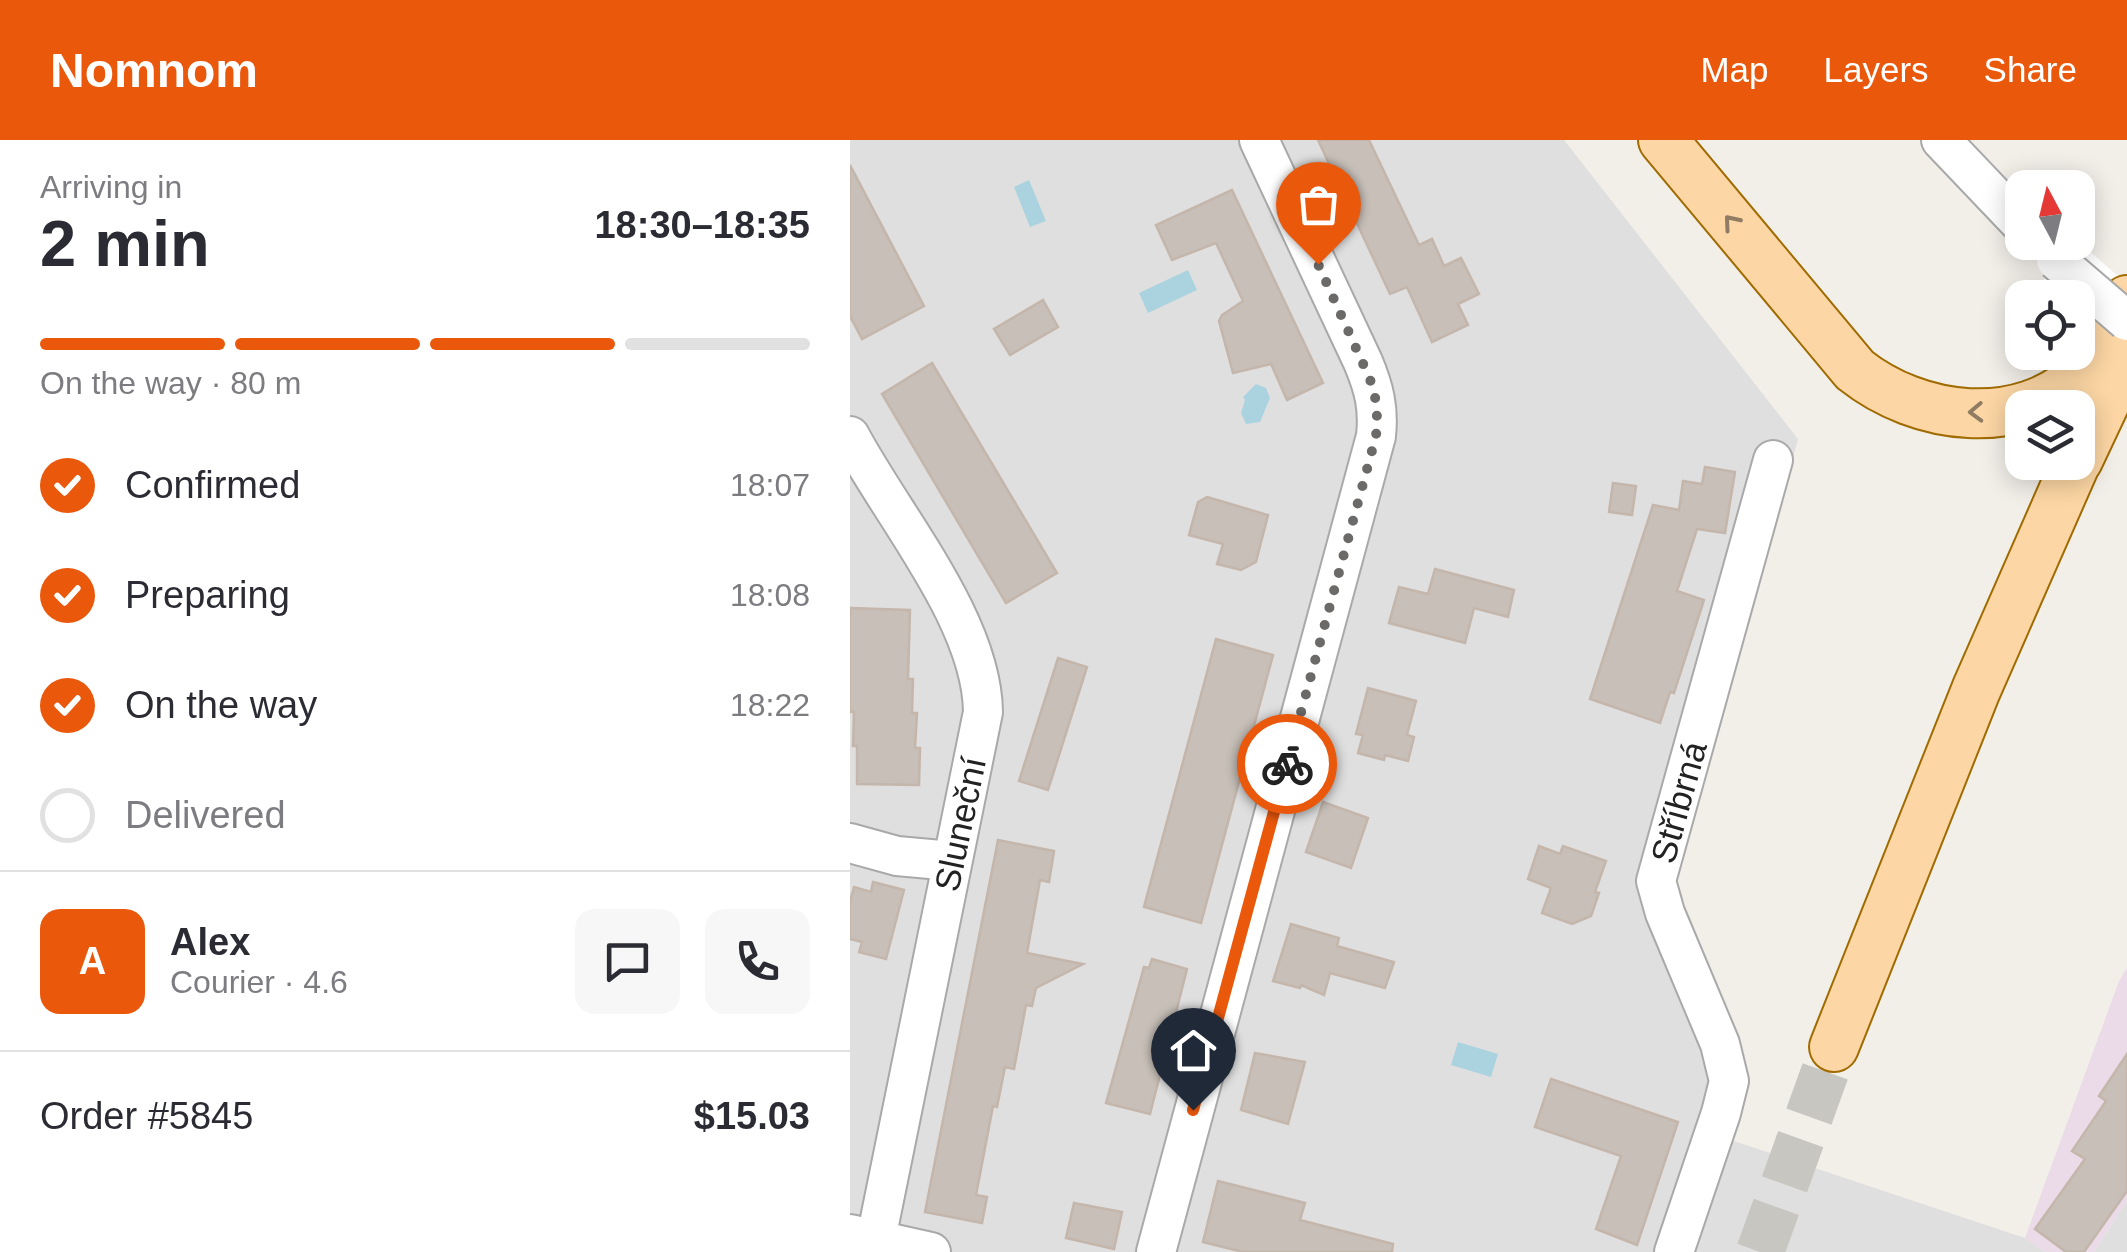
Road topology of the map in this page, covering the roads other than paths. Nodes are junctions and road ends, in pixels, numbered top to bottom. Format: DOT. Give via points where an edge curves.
graph roads {
  1 [pos="1259,140"];
  2 [pos="1663,140"];
  3 [pos="1941,140"];
  4 [pos="2005,207"];
  5 [pos="2058,260"];
  6 [pos="2127,300"];
  7 [pos="2127,321"];
  8 [pos="2127,356"];
  9 [pos="2095,423"];
  10 [pos="854,450"];
  11 [pos="1772,460"];
  12 [pos="2069,480"];
  13 [pos="850,843"];
  14 [pos="952,861"];
  15 [pos="1834,1046"];
  16 [pos="863,1237"];
  17 [pos="931,1252"];
  18 [pos="1156,1252"];
  19 [pos="1674,1252"];
  1 -- 18 [label="street" via="1376,392 1376,436"];
  6 -- 2 [label="main road, one-way" via="2092,364 2055,392 1986,413 1910,403 1855,370"];
  3 -- 4 [label="street"];
  5 -- 7 [label="street, bridge"];
  8 -- 9 [label="main road"];
  10 -- 14 [label="street, Sluneční" via="961,625 980,675 983,712"];
  11 -- 19 [label="street, Stříbrná" via="1656,881 1729,1081"];
  12 -- 15 [label="main road" via="1976,690"];
  13 -- 14 [label="street"];
  14 -- 16 [label="street, Sluneční"];
  16 -- 17 [label="street"];
}
